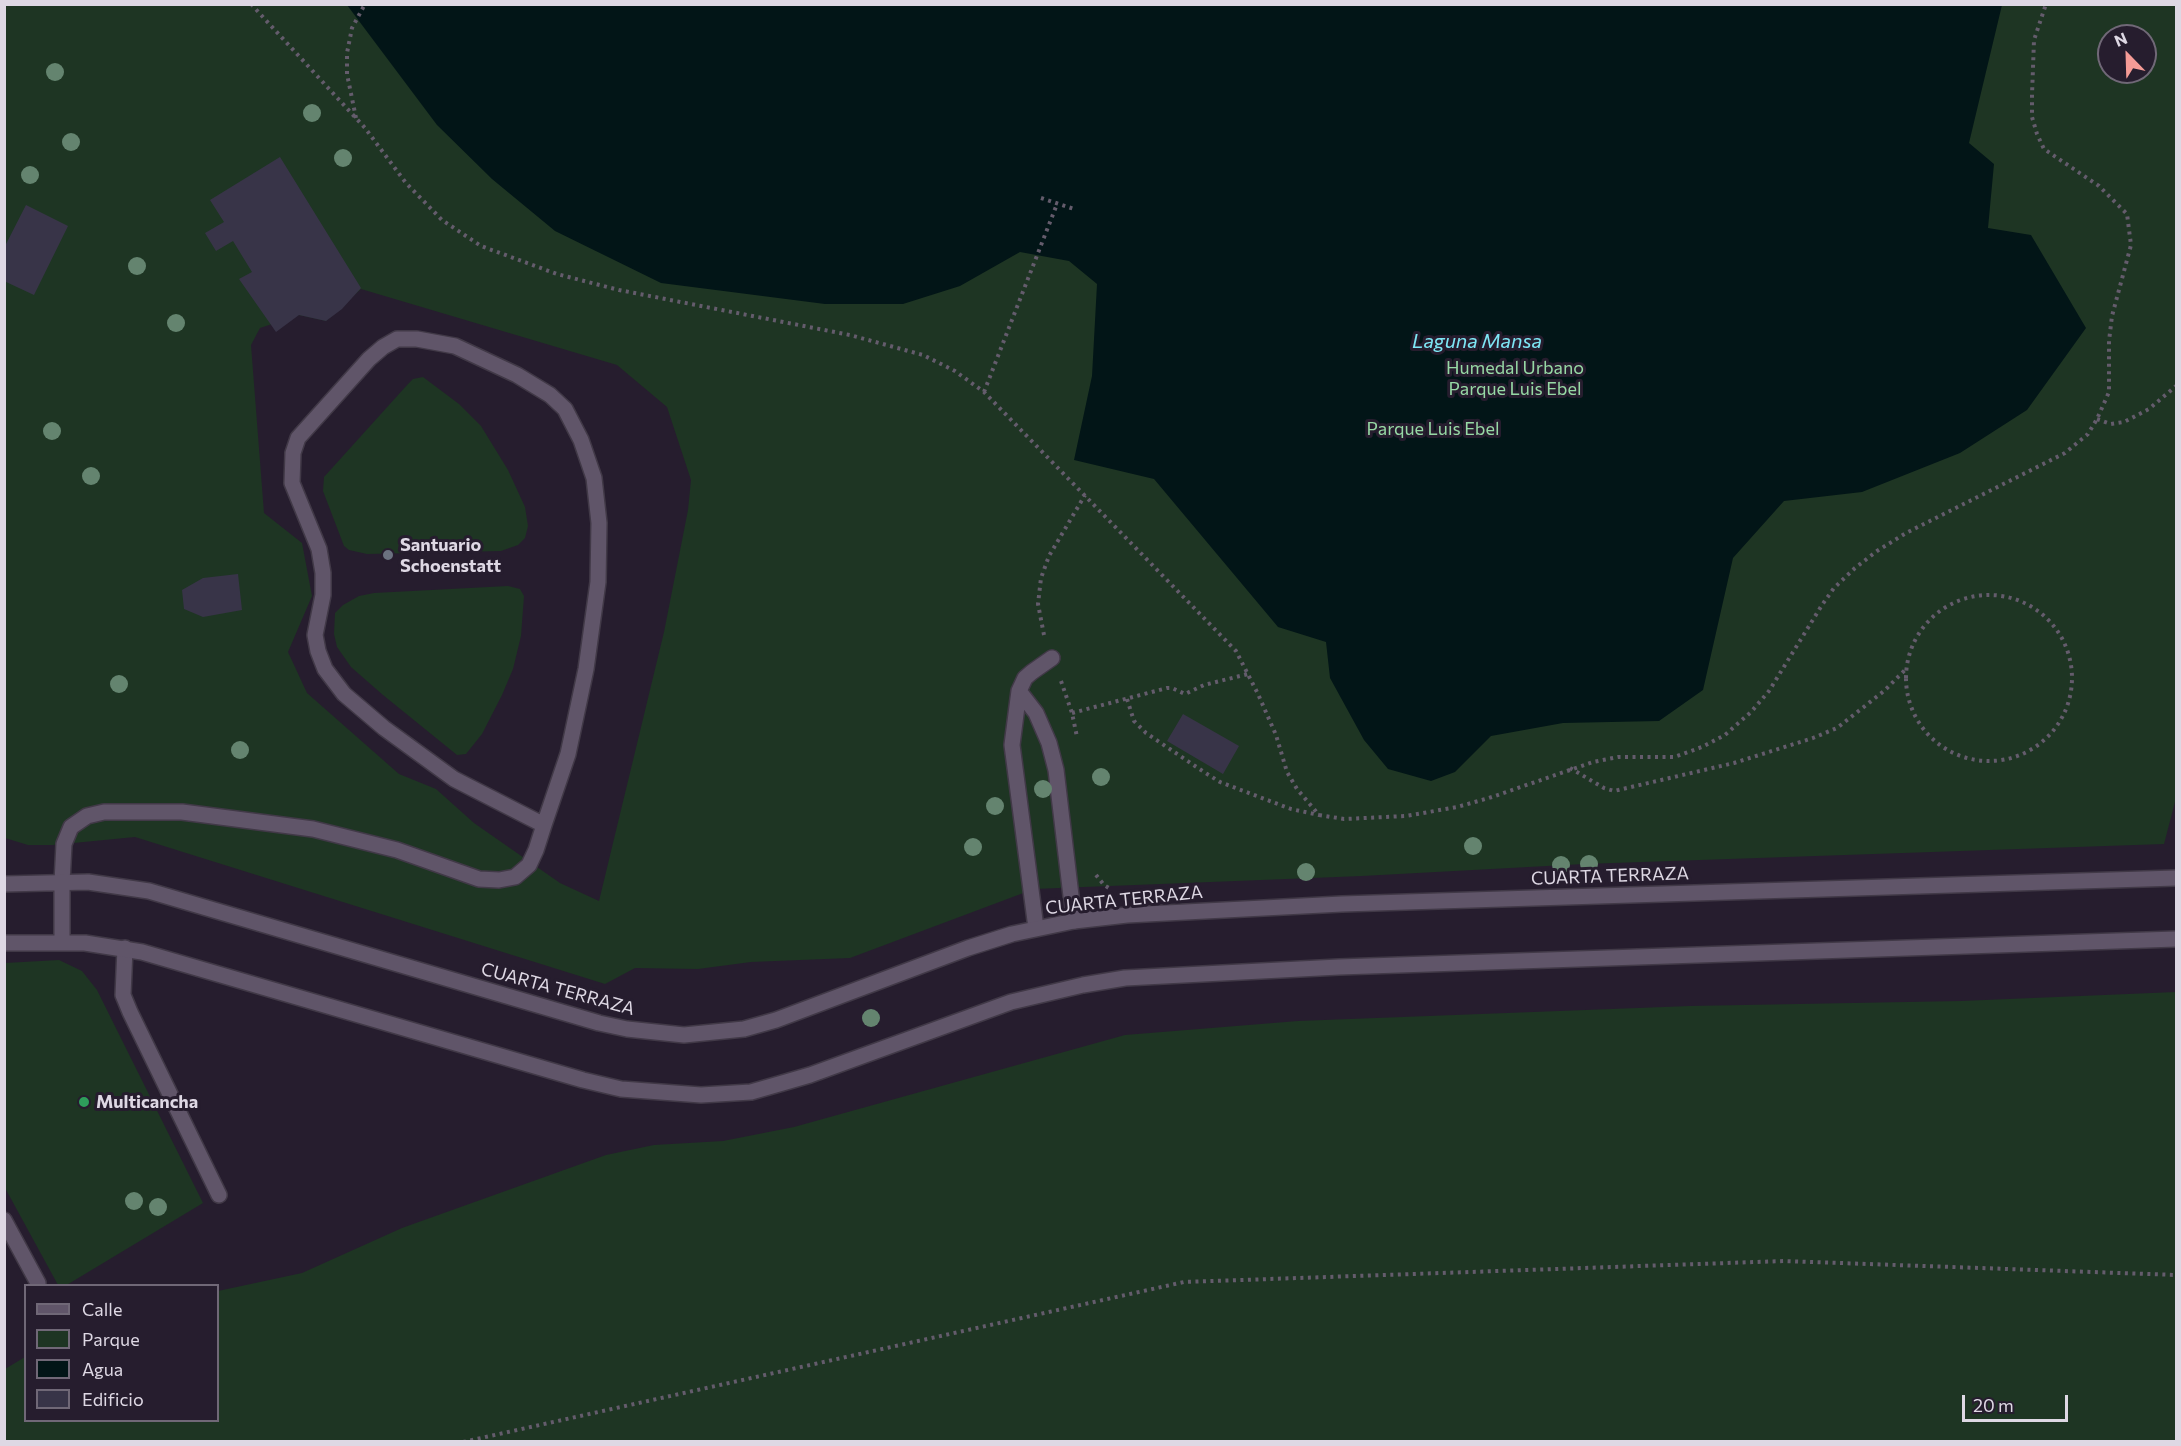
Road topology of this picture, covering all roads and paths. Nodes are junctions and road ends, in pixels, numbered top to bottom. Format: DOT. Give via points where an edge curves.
graph roads {
  1 [pos="251,4"];
  2 [pos="364,4"];
  3 [pos="2046,4"];
  4 [pos="356,119"];
  5 [pos="1041,198"];
  6 [pos="1057,204"];
  7 [pos="1074,209"];
  8 [pos="2176,386"];
  9 [pos="984,392"];
  10 [pos="2097,419"];
  11 [pos="1085,495"];
  12 [pos="1052,658"];
  13 [pos="1906,669"];
  14 [pos="1248,674"];
  15 [pos="1019,691"];
  16 [pos="1127,699"];
  17 [pos="1072,713"];
  18 [pos="1078,743"];
  19 [pos="1570,768"];
  20 [pos="1319,815"];
  21 [pos="544,825"];
  22 [pos="1093,870"];
  23 [pos="2176,878"];
  24 [pos="62,882"];
  25 [pos="4,884"];
  26 [pos="1120,891"];
  27 [pos="1074,921"];
  28 [pos="1036,928"];
  29 [pos="2176,939"];
  30 [pos="62,942"];
  31 [pos="4,943"];
  32 [pos="125,948"];
  33 [pos="219,1195"];
  34 [pos="4,1220"];
  35 [pos="2176,1275"];
  36 [pos="38,1283"];
  37 [pos="463,1442"];
  1 -- 4 [label="path"];
  2 -- 4 [label="path" via="352,28 347,53 346,74"];
  3 -- 10 [label="path" via="2034,40 2032,117 2037,134 2044,148 2099,186 2127,214 2131,245 2112,316 2109,392"];
  4 -- 9 [label="path" via="420,198 442,220 481,246 557,274 619,291 850,335 923,355"];
  5 -- 6 [label="path"];
  6 -- 7 [label="path"];
  6 -- 9 [label="path"];
  8 -- 10 [label="path" via="2149,409 2124,422 2110,424"];
  9 -- 11 [label="path"];
  10 -- 19 [label="path" via="2088,434 2065,453 1906,533 1855,568 1822,605 1770,691 1725,735 1674,757 1618,757"];
  11 -- 12 [label="path" via="1058,537 1041,578 1041,628"];
  11 -- 14 [label="path" via="1236,651"];
  12 -- 15 [label="street" via="1025,678"];
  12 -- 17 [label="path"];
  13 -- 13 [label="path" via="1912,645 1926,623 1960,601 1993,595 2025,603 2057,629 2068,651 2073,676 2070,700 2060,723 2043,742 2022,755 1998,761 1973,760 1949,752 1929,737 1915,717 1907,693"];
  13 -- 19 [label="path" via="1837,728 1734,763 1614,791"];
  14 -- 16 [label="path" via="1185,694 1167,688"];
  14 -- 20 [label="path" via="1276,735 1287,772"];
  15 -- 27 [label="street" via="1036,713 1056,770"];
  15 -- 28 [label="street" via="1012,745"];
  16 -- 17 [label="path"];
  16 -- 20 [label="path" via="1134,721 1146,733 1220,782"];
  17 -- 18 [label="path"];
  19 -- 20 [label="path" via="1457,807 1406,816 1344,819"];
  21 -- 21 [label="street" via="568,754 586,669 598,582 599,523 594,478 565,409 550,395 455,346 397,339 369,359 298,438 292,453 292,483 318,549 323,573 315,635 318,651 325,669 344,694 384,728 454,779"];
  21 -- 24 [label="street" via="529,865 515,878 499,880 479,879 397,850 313,829 182,812 104,812 87,816 70,827 63,844"];
  22 -- 26 [label="path" via="1104,885"];
  23 -- 27 [label="street, CUARTA TERRAZA" via="1319,905"];
  24 -- 25 [label="street, CUARTA TERRAZA"];
  24 -- 28 [label="street, CUARTA TERRAZA" via="149,891 599,1023 684,1035 744,1029 776,1020 968,948"];
  24 -- 30 [label="street"];
  27 -- 28 [label="street, CUARTA TERRAZA"];
  29 -- 32 [label="street" via="1125,978 1011,1002 810,1075 751,1092 700,1095 621,1089 583,1080"];
  30 -- 31 [label="street"];
  30 -- 32 [label="street"];
  32 -- 33 [label="street" via="126,1004"];
  34 -- 36 [label="street"];
  35 -- 37 [label="path" via="1784,1261 1184,1282"];
}
